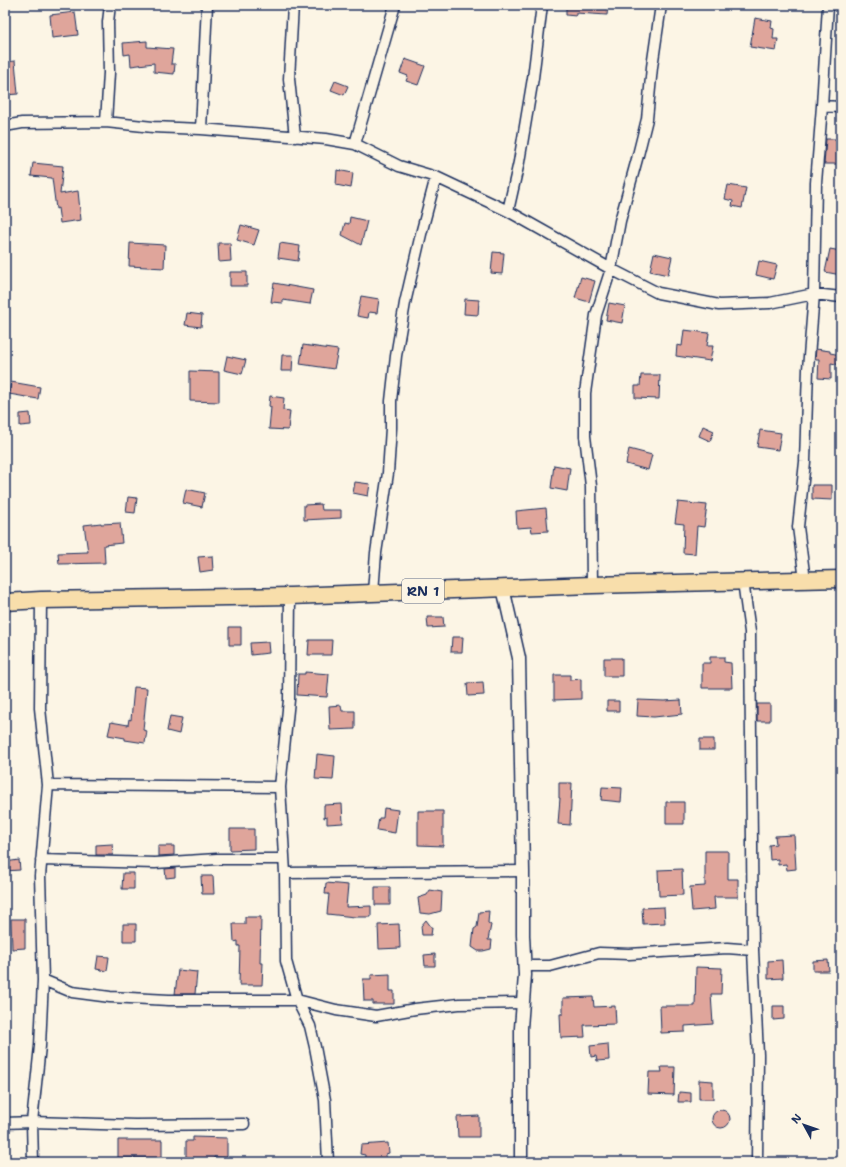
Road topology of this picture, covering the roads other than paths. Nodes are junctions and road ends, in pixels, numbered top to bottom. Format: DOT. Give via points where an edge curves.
graph roads {
  1 [pos="110,5"];
  2 [pos="207,5"];
  3 [pos="293,5"];
  4 [pos="396,5"];
  5 [pos="542,5"];
  6 [pos="661,5"];
  7 [pos="828,5"];
  8 [pos="822,106"];
  9 [pos="841,107"];
  10 [pos="106,122"];
  11 [pos="5,126"];
  12 [pos="201,129"];
  13 [pos="295,137"];
  14 [pos="355,144"];
  15 [pos="436,177"];
  16 [pos="508,211"];
  17 [pos="611,269"];
  18 [pos="814,294"];
  19 [pos="841,297"];
  20 [pos="841,579"];
  21 [pos="805,580"];
  22 [pos="743,581"];
  23 [pos="592,585"];
  24 [pos="503,588"];
  25 [pos="373,592"];
  26 [pos="290,596"];
  27 [pos="40,600"];
  28 [pos="5,602"];
  29 [pos="48,785"];
  30 [pos="280,787"];
  31 [pos="284,859"];
  32 [pos="41,860"];
  33 [pos="523,871"];
  34 [pos="285,873"];
  35 [pos="753,950"];
  36 [pos="525,966"];
  37 [pos="43,980"];
  38 [pos="297,1000"];
  39 [pos="523,1003"];
  40 [pos="32,1122"];
  41 [pos="5,1124"];
  42 [pos="244,1124"];
  43 [pos="32,1162"];
  44 [pos="328,1162"];
  45 [pos="521,1162"];
  46 [pos="757,1162"];
  1 -- 10 [label="street"];
  2 -- 12 [label="street"];
  3 -- 13 [label="street" via="289,79"];
  4 -- 14 [label="street"];
  5 -- 16 [label="street" via="520,162"];
  6 -- 17 [label="street" via="647,119 620,221"];
  7 -- 8 [label="street"];
  8 -- 9 [label="street"];
  8 -- 18 [label="street" via="816,183"];
  10 -- 11 [label="street" via="22,123"];
  10 -- 12 [label="street"];
  12 -- 13 [label="street"];
  13 -- 14 [label="street"];
  14 -- 15 [label="street" via="399,166"];
  15 -- 16 [label="street"];
  15 -- 25 [label="street" via="420,234 396,356 388,473"];
  16 -- 17 [label="street"];
  17 -- 18 [label="street" via="658,293 719,305 770,303"];
  17 -- 23 [label="street" via="596,315 585,393 585,436 591,486"];
  18 -- 19 [label="street"];
  18 -- 21 [label="street" via="805,462 798,528"];
  20 -- 21 [label="main road, RN 1"];
  21 -- 22 [label="main road, RN 1"];
  22 -- 23 [label="main road, RN 1"];
  22 -- 35 [label="street" via="750,632"];
  23 -- 24 [label="main road, RN 1"];
  24 -- 25 [label="main road, RN 1"];
  24 -- 33 [label="street" via="519,658"];
  25 -- 26 [label="main road, RN 1"];
  26 -- 27 [label="main road, RN 1"];
  26 -- 30 [label="street" via="289,700"];
  27 -- 28 [label="main road, RN 1"];
  27 -- 29 [label="street" via="40,708"];
  29 -- 30 [label="street"];
  29 -- 32 [label="street"];
  30 -- 31 [label="street"];
  31 -- 32 [label="street" via="217,859 155,863"];
  31 -- 34 [label="street"];
  32 -- 37 [label="street"];
  33 -- 34 [label="street"];
  33 -- 36 [label="street"];
  34 -- 38 [label="street" via="286,961"];
  35 -- 36 [label="street" via="727,948 629,954 599,953 550,966"];
  35 -- 46 [label="street" via="758,1055"];
  36 -- 39 [label="street"];
  37 -- 38 [label="street" via="72,992 110,997 169,1000"];
  37 -- 40 [label="street" via="40,1046"];
  38 -- 39 [label="street" via="336,1010 376,1016 460,1004"];
  38 -- 44 [label="street" via="310,1026 321,1077 325,1100"];
  39 -- 45 [label="street"];
  40 -- 41 [label="street"];
  40 -- 42 [label="street" via="135,1125"];
  40 -- 43 [label="street"];
}
